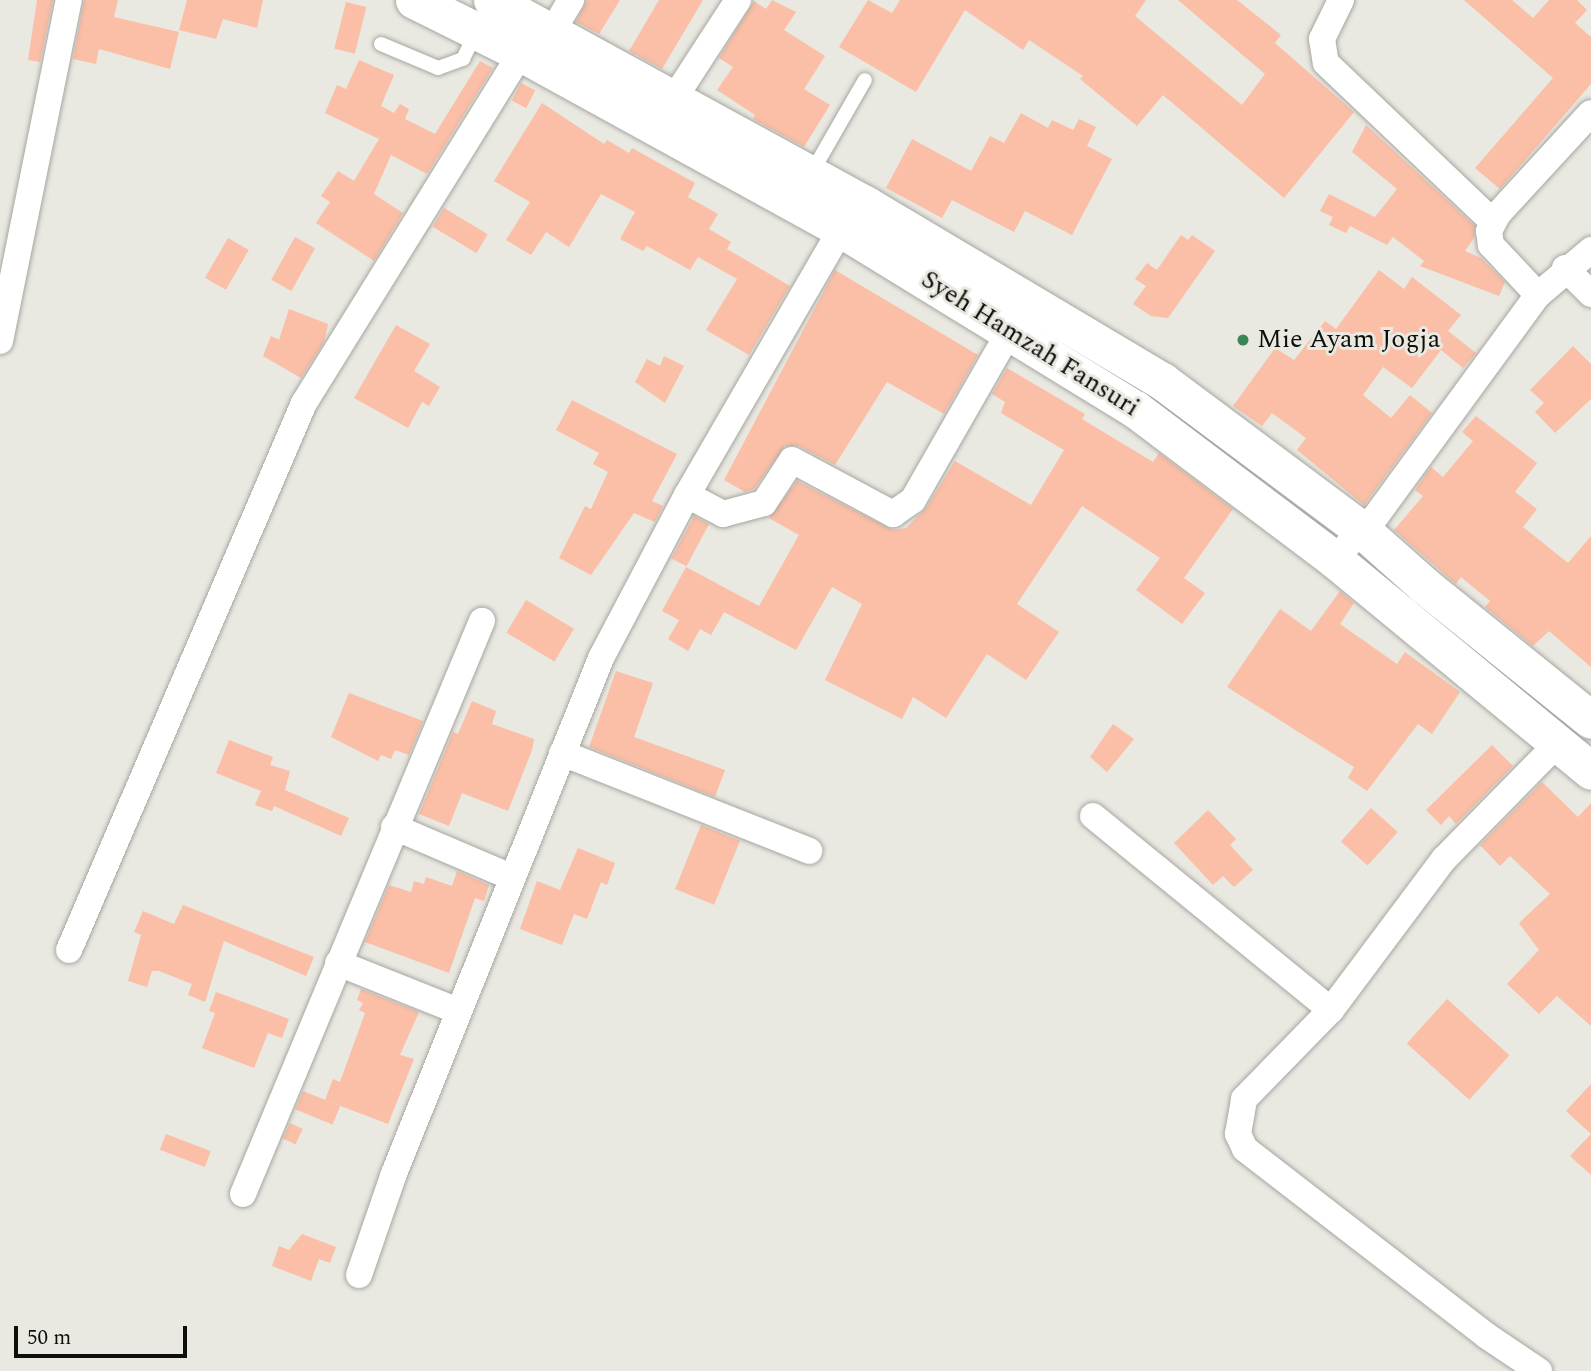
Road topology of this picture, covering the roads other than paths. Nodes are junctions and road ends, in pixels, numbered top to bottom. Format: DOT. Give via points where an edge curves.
graph roads {
  1 [pos="69,0"];
  2 [pos="414,0"];
  3 [pos="738,0"];
  4 [pos="1341,0"];
  5 [pos="484,15"];
  6 [pos="562,15"];
  7 [pos="381,44"];
  8 [pos="521,53"];
  9 [pos="865,80"];
  10 [pos="675,97"];
  11 [pos="1591,113"];
  12 [pos="811,174"];
  13 [pos="1492,221"];
  14 [pos="841,229"];
  15 [pos="1591,250"];
  16 [pos="1565,268"];
  17 [pos="1591,294"];
  18 [pos="1538,295"];
  19 [pos="1011,329"];
  20 [pos="0,341"];
  21 [pos="687,495"];
  22 [pos="1362,530"];
  23 [pos="1334,559"];
  24 [pos="482,621"];
  25 [pos="1585,714"];
  26 [pos="1555,741"];
  27 [pos="562,753"];
  28 [pos="1591,771"];
  29 [pos="1093,816"];
  30 [pos="394,827"];
  31 [pos="809,851"];
  32 [pos="511,877"];
  33 [pos="69,950"];
  34 [pos="338,963"];
  35 [pos="1331,1010"];
  36 [pos="458,1011"];
  37 [pos="243,1194"];
  38 [pos="359,1275"];
  39 [pos="1539,1371"];
  1 -- 20 [label="street"];
  2 -- 5 [label="main road, Syeh Hamzah Fansuri"];
  3 -- 10 [label="street"];
  4 -- 13 [label="street" via="1322,39 1326,63"];
  5 -- 6 [label="main road, Syeh Hamzah Fansuri"];
  5 -- 7 [label="lane" via="463,59 454,66 438,68"];
  5 -- 8 [label="main road, Syeh Hamzah Fansuri"];
  6 -- 8 [label="street"];
  6 -- 10 [label="main road, Syeh Hamzah Fansuri"];
  8 -- 14 [label="main road, Syeh Hamzah Fansuri"];
  8 -- 33 [label="street" via="304,403"];
  9 -- 12 [label="lane"];
  10 -- 12 [label="main road, Syeh Hamzah Fansuri"];
  11 -- 13 [label="street"];
  12 -- 22 [label="main road, Syeh Hamzah Fansuri" via="1162,381"];
  13 -- 18 [label="street" via="1490,246"];
  14 -- 19 [label="main road, Syeh Hamzah Fansuri"];
  14 -- 21 [label="street"];
  15 -- 16 [label="street"];
  16 -- 17 [label="street"];
  16 -- 18 [label="street"];
  18 -- 22 [label="street"];
  19 -- 21 [label="street" via="913,500 894,514 792,460 764,503 723,514"];
  19 -- 23 [label="main road, Syeh Hamzah Fansuri" via="1135,409"];
  21 -- 27 [label="street" via="601,658"];
  22 -- 23 [label="street"];
  22 -- 25 [label="main road, Syeh Hamzah Fansuri" via="1424,586"];
  23 -- 26 [label="main road, Syeh Hamzah Fansuri"];
  24 -- 30 [label="street"];
  25 -- 26 [label="main road"];
  26 -- 28 [label="main road, Syeh Hamzah Fansuri"];
  26 -- 35 [label="street" via="1444,859"];
  27 -- 31 [label="street"];
  27 -- 32 [label="street"];
  29 -- 35 [label="street"];
  30 -- 32 [label="street"];
  30 -- 34 [label="street"];
  32 -- 36 [label="street"];
  34 -- 36 [label="street"];
  34 -- 37 [label="street"];
  35 -- 39 [label="street" via="1244,1099 1238,1134 1245,1149"];
  36 -- 38 [label="street"];
}
